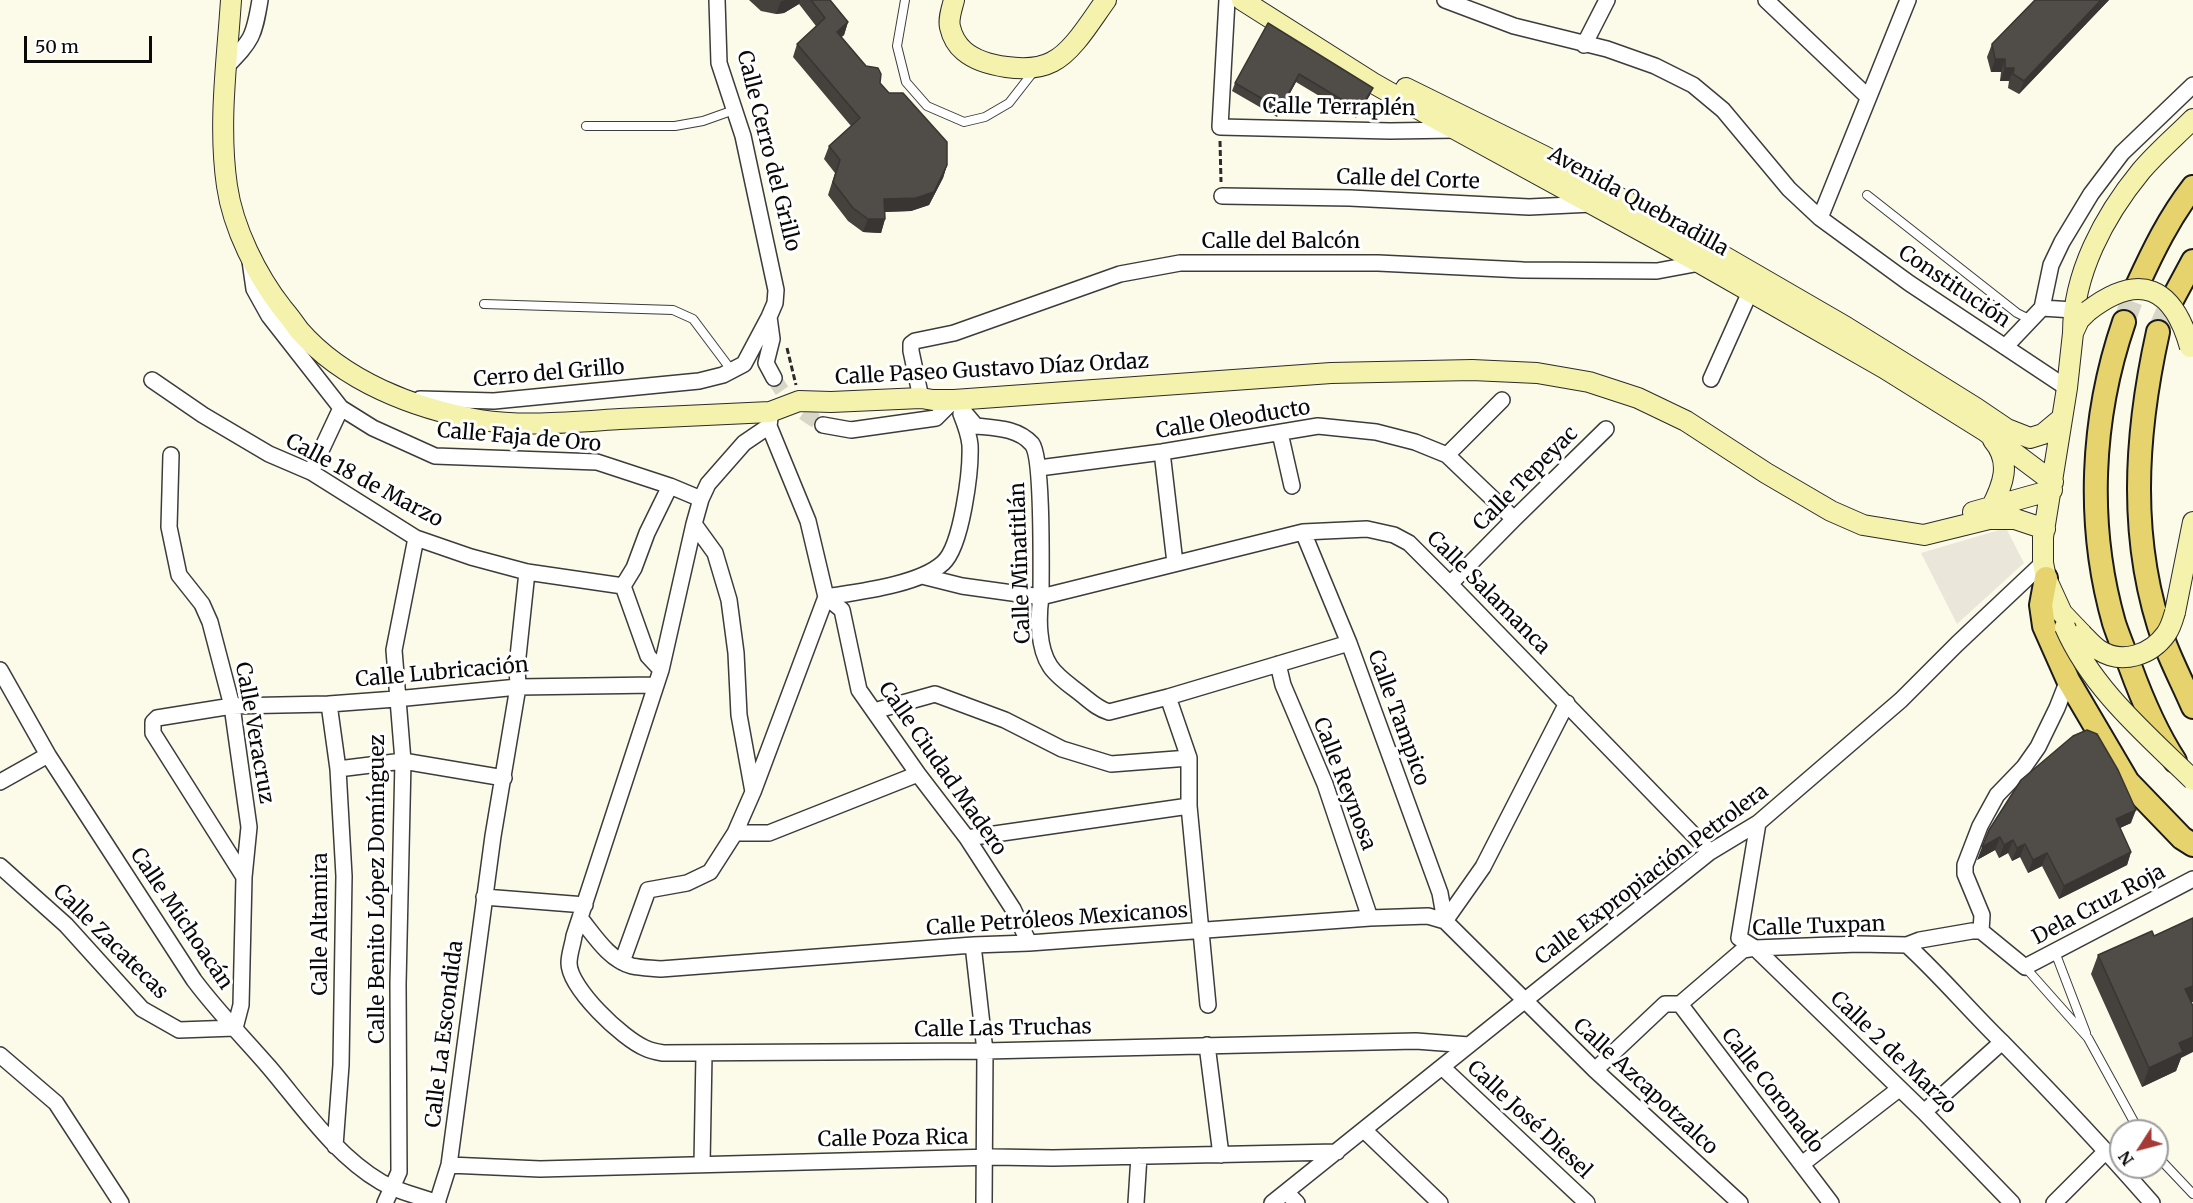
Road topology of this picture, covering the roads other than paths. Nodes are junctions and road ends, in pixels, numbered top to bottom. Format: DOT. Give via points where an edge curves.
graph roads {
  1 [pos="231,0"];
  2 [pos="260,0"];
  3 [pos="717,0"];
  4 [pos="905,0"];
  5 [pos="954,0"];
  6 [pos="1106,0"];
  7 [pos="1227,0"];
  8 [pos="1242,0"];
  9 [pos="1263,0"];
  10 [pos="1445,0"];
  11 [pos="1607,0"];
  12 [pos="1766,0"];
  13 [pos="1908,0"];
  14 [pos="1584,45"];
  15 [pos="226,67"];
  16 [pos="1037,68"];
  17 [pos="2193,85"];
  18 [pos="1868,97"];
  19 [pos="735,110"];
  20 [pos="2193,119"];
  21 [pos="586,126"];
  22 [pos="1456,130"];
  23 [pos="2193,187"];
  24 [pos="1867,195"];
  25 [pos="1222,196"];
  26 [pos="1592,204"];
  27 [pos="1820,218"];
  28 [pos="249,253"];
  29 [pos="1704,255"];
  30 [pos="2193,261"];
  31 [pos="1754,284"];
  32 [pos="2138,286"];
  33 [pos="2172,300"];
  34 [pos="484,304"];
  35 [pos="2080,311"];
  36 [pos="2037,314"];
  37 [pos="769,317"];
  38 [pos="2124,322"];
  39 [pos="2158,332"];
  40 [pos="2005,347"];
  41 [pos="2192,352"];
  42 [pos="732,371"];
  43 [pos="774,378"];
  44 [pos="1712,379"];
  45 [pos="152,380"];
  46 [pos="2067,388"];
  47 [pos="402,398"];
  48 [pos="921,398"];
  49 [pos="954,400"];
  50 [pos="1502,400"];
  51 [pos="341,408"];
  52 [pos="770,419"];
  53 [pos="2061,419"];
  54 [pos="823,425"];
  55 [pos="1606,429"];
  56 [pos="1984,431"];
  57 [pos="1280,433"];
  58 [pos="1162,452"];
  59 [pos="1447,455"];
  60 [pos="171,456"];
  61 [pos="1039,468"];
  62 [pos="311,472"];
  63 [pos="670,486"];
  64 [pos="1292,486"];
  65 [pos="2052,486"];
  66 [pos="701,500"];
  67 [pos="1990,508"];
  68 [pos="1514,519"];
  69 [pos="2193,522"];
  70 [pos="694,524"];
  71 [pos="2045,529"];
  72 [pos="1896,531"];
  73 [pos="1303,532"];
  74 [pos="416,538"];
  75 [pos="1175,563"];
  76 [pos="2044,571"];
  77 [pos="527,572"];
  78 [pos="922,576"];
  79 [pos="1450,584"];
  80 [pos="623,586"];
  81 [pos="826,597"];
  82 [pos="1041,597"];
  83 [pos="2069,625"];
  84 [pos="1348,643"];
  85 [pos="1278,664"];
  86 [pos="0,670"];
  87 [pos="658,677"];
  88 [pos="2068,680"];
  89 [pos="518,687"];
  90 [pos="1168,697"];
  91 [pos="396,699"];
  92 [pos="1567,703"];
  93 [pos="329,704"];
  94 [pos="232,706"];
  95 [pos="2193,707"];
  96 [pos="874,711"];
  97 [pos="48,755"];
  98 [pos="1189,758"];
  99 [pos="403,761"];
  100 [pos="338,769"];
  101 [pos="918,774"];
  102 [pos="504,778"];
  103 [pos="0,782"];
  104 [pos="2193,782"];
  105 [pos="753,792"];
  106 [pos="1189,806"];
  107 [pos="1758,823"];
  108 [pos="735,833"];
  109 [pos="967,838"];
  110 [pos="2193,845"];
  111 [pos="1710,852"];
  112 [pos="0,866"];
  113 [pos="244,878"];
  114 [pos="2193,879"];
  115 [pos="484,897"];
  116 [pos="583,911"];
  117 [pos="1370,918"];
  118 [pos="1445,921"];
  119 [pos="1981,931"];
  120 [pos="1202,932"];
  121 [pos="1029,943"];
  122 [pos="973,945"];
  123 [pos="1907,945"];
  124 [pos="1755,948"];
  125 [pos="2055,952"];
  126 [pos="622,962"];
  127 [pos="2025,967"];
  128 [pos="1522,1000"];
  129 [pos="1680,1004"];
  130 [pos="1208,1005"];
  131 [pos="235,1028"];
  132 [pos="2088,1038"];
  133 [pos="2002,1042"];
  134 [pos="1207,1045"];
  135 [pos="1469,1045"];
  136 [pos="985,1051"];
  137 [pos="705,1054"];
  138 [pos="0,1055"];
  139 [pos="1442,1067"];
  140 [pos="1595,1070"];
  141 [pos="1899,1089"];
  142 [pos="1924,1112"];
  143 [pos="2132,1119"];
  144 [pos="1364,1130"];
  145 [pos="335,1146"];
  146 [pos="2106,1151"];
  147 [pos="1337,1152"];
  148 [pos="1221,1155"];
  149 [pos="1139,1156"];
  150 [pos="985,1157"];
  151 [pos="702,1164"];
  152 [pos="1802,1164"];
  153 [pos="2169,1169"];
  154 [pos="447,1170"];
  155 [pos="393,1186"];
  156 [pos="2193,1194"];
  157 [pos="1292,1197"];
  158 [pos="121,1203"];
  159 [pos="386,1203"];
  160 [pos="437,1203"];
  161 [pos="984,1203"];
  162 [pos="1136,1203"];
  163 [pos="1272,1203"];
  164 [pos="1440,1203"];
  165 [pos="1587,1203"];
  166 [pos="1740,1203"];
  167 [pos="1831,1203"];
  168 [pos="2012,1203"];
  169 [pos="2054,1203"];
  170 [pos="2152,1203"];
  1 -- 15 [label="main road, Calle Paseo Gustavo Díaz Ordaz"];
  2 -- 15 [label="street" via="249,43"];
  3 -- 19 [label="street, Calle Cerro del Grillo" via="719,63"];
  4 -- 16 [label="lane" via="897,46 906,82 927,106 964,122 985,117 1009,102"];
  5 -- 16 [label="main road" via="949,24 962,50 992,64"];
  6 -- 16 [label="main road" via="1063,55"];
  7 -- 22 [label="street, Calle Terraplén" via="1220,127"];
  8 -- 22 [label="main road, Avenida Quebradilla"];
  9 -- 29 [label="main road, Avenida Quebradilla" via="1413,92 1534,152"];
  10 -- 14 [label="street, Constitución" via="1514,26"];
  11 -- 14 [label="street"];
  12 -- 18 [label="street"];
  13 -- 18 [label="street"];
  14 -- 27 [label="street, Constitución" via="1655,66 1692,85 1723,110 1789,189"];
  15 -- 28 [label="main road, Calle Paseo Gustavo Díaz Ordaz" via="223,138 227,186"];
  17 -- 36 [label="street" via="2122,153 2091,194 2051,265"];
  18 -- 27 [label="street"];
  19 -- 21 [label="lane" via="675,126"];
  19 -- 37 [label="street, Calle Cerro del Grillo" via="774,281 775,303"];
  20 -- 35 [label="main road" via="2141,171 2117,205 2085,266"];
  22 -- 26 [label="main road, Avenida Quebradilla"];
  23 -- 32 [label="main road" via="2157,242"];
  24 -- 36 [label="lane" via="2017,312"];
  25 -- 26 [label="street, Calle del Corte" via="1529,207"];
  26 -- 29 [label="main road, Avenida Quebradilla"];
  27 -- 40 [label="street, Constitución"];
  28 -- 47 [label="main road, Calle Paseo Gustavo Díaz Ordaz" via="273,297 300,332 353,373"];
  28 -- 51 [label="street, Calle Faja de Oro" via="254,289 269,316"];
  29 -- 31 [label="main road, Avenida Quebradilla"];
  29 -- 48 [label="street, Calle del Balcón" via="1657,271 1378,263 1180,263 1120,274 954,333 915,341 911,351"];
  30 -- 33 [label="main road"];
  31 -- 44 [label="street"];
  31 -- 53 [label="main road, Avenida Quebradilla" via="1846,327 2007,429 2030,438 2043,434"];
  31 -- 56 [label="main road, Avenida Quebradilla"];
  34 -- 42 [label="lane" via="673,310 693,319"];
  35 -- 36 [label="street"];
  35 -- 41 [label="main road, bridge" via="2129,290 2159,294 2178,314"];
  35 -- 46 [label="main road" via="2073,333"];
  36 -- 40 [label="street"];
  37 -- 42 [label="street, Calle Cerro del Grillo" via="744,364"];
  37 -- 43 [label="street" via="772,339 766,363"];
  38 -- 104 [label="main road" via="2113,354 2099,431 2095,494 2099,550 2115,624 2136,681 2174,759"];
  39 -- 95 [label="main road" via="2141,431 2139,531 2165,643"];
  40 -- 46 [label="street, Constitución"];
  42 -- 47 [label="street, Cerro del Grillo" via="699,381 494,401"];
  45 -- 62 [label="street, Calle 18 de Marzo" via="269,454"];
  46 -- 53 [label="main road"];
  47 -- 52 [label="main road, Calle Paseo Gustavo Díaz Ordaz" via="472,418 513,422"];
  48 -- 49 [label="main road, Calle Paseo Gustavo Díaz Ordaz"];
  48 -- 52 [label="main road, Calle Paseo Gustavo Díaz Ordaz" via="799,401"];
  49 -- 54 [label="street" via="936,418 851,430"];
  49 -- 61 [label="street, Calle Minatitlán" via="976,426 1008,429 1029,442"];
  49 -- 72 [label="main road, Calle Paseo Gustavo Díaz Ordaz" via="1331,373 1537,373 1588,382 1638,398 1686,421 1831,511 1863,525"];
  49 -- 78 [label="street" via="970,445 967,501 944,563"];
  50 -- 59 [label="street"];
  51 -- 62 [label="street"];
  51 -- 63 [label="street, Calle Faja de Oro" via="373,428 435,456 597,462"];
  52 -- 66 [label="street" via="708,484"];
  52 -- 81 [label="street, Calle Ciudad Madero" via="808,521"];
  53 -- 65 [label="main road"];
  55 -- 68 [label="street, Calle Tepeyac"];
  56 -- 65 [label="main road, Avenida Quebradilla"];
  56 -- 67 [label="main road" via="1995,443 2005,465 2001,489"];
  57 -- 58 [label="street, Calle Oleoducto"];
  57 -- 59 [label="street, Calle Oleoducto" via="1318,426 1376,432"];
  57 -- 64 [label="street"];
  58 -- 61 [label="street, Calle Oleoducto"];
  58 -- 75 [label="street"];
  59 -- 68 [label="street, Calle Oleoducto"];
  60 -- 94 [label="street, Calle Veracruz" via="168,527 179,575 202,604 210,622"];
  61 -- 82 [label="street, Calle Minatitlán"];
  62 -- 74 [label="street, Calle 18 de Marzo"];
  63 -- 66 [label="street, Calle Faja de Oro"];
  63 -- 80 [label="street"];
  65 -- 67 [label="main road"];
  65 -- 71 [label="main road"];
  66 -- 70 [label="street"];
  67 -- 72 [label="main road" via="1943,520 1916,521"];
  68 -- 79 [label="street, Calle Tepeyac"];
  69 -- 83 [label="main road, bridge" via="2175,612 2162,639 2145,652 2122,657 2105,652"];
  70 -- 87 [label="street"];
  70 -- 105 [label="street" via="715,553 729,600 739,715"];
  71 -- 72 [label="main road, Calle Paseo Gustavo Díaz Ordaz" via="2015,519 1989,519 1924,535"];
  71 -- 76 [label="main road"];
  73 -- 75 [label="street, Calle Salamanca"];
  73 -- 79 [label="street, Calle Salamanca" via="1367,529 1394,535 1409,543"];
  73 -- 84 [label="street, Calle Tampico"];
  74 -- 77 [label="street, Calle 18 de Marzo"];
  74 -- 91 [label="street, Calle Benito López Domínguez" via="394,650"];
  75 -- 82 [label="street, Calle Salamanca"];
  76 -- 83 [label="main road"];
  76 -- 88 [label="main road" via="2044,626"];
  76 -- 107 [label="street, Calle Expropiación Petrolera"];
  77 -- 80 [label="street, Calle 18 de Marzo"];
  77 -- 89 [label="street, Calle La Escondida"];
  78 -- 81 [label="street" via="886,587"];
  78 -- 82 [label="street, Calle Salamanca"];
  79 -- 92 [label="street, Calle Salamanca"];
  80 -- 87 [label="street"];
  81 -- 96 [label="street, Calle Ciudad Madero" via="842,610 857,684"];
  81 -- 105 [label="street"];
  82 -- 90 [label="street, Calle Minatitlán" via="1043,651 1050,666 1069,685 1109,712"];
  83 -- 104 [label="main road, bridge" via="2074,649 2108,695"];
  84 -- 85 [label="street, Calle Minatitlán"];
  84 -- 118 [label="street, Calle Tampico" via="1440,893"];
  85 -- 90 [label="street, Calle Minatitlán"];
  85 -- 117 [label="street, Calle Reynosa" via="1283,685 1325,784"];
  86 -- 97 [label="street, Calle Michoacán"];
  87 -- 89 [label="street, Calle Lubricación"];
  87 -- 116 [label="street"];
  88 -- 110 [label="main road" via="2128,782"];
  88 -- 119 [label="street" via="2038,747 1997,795 1965,865 1982,915"];
  89 -- 91 [label="street, Calle Lubricación"];
  89 -- 102 [label="street, Calle La Escondida"];
  90 -- 98 [label="street"];
  91 -- 93 [label="street, Calle Lubricación"];
  91 -- 99 [label="street, Calle Benito López Domínguez"];
  92 -- 111 [label="street, Calle Salamanca"];
  92 -- 118 [label="street" via="1483,867"];
  93 -- 94 [label="street, Calle Lubricación"];
  93 -- 100 [label="street, Calle Altamira"];
  94 -- 113 [label="street, Calle Veracruz" via="249,827"];
  94 -- 113 [label="street, Calle Lubricación" via="157,718 153,733"];
  96 -- 98 [label="street" via="935,694 1005,720 1062,749 1111,764"];
  96 -- 101 [label="street, Calle Ciudad Madero"];
  97 -- 103 [label="street"];
  97 -- 131 [label="street, Calle Michoacán" via="194,980"];
  98 -- 106 [label="street"];
  99 -- 100 [label="street"];
  99 -- 102 [label="street"];
  99 -- 155 [label="street, Calle Benito López Domínguez" via="399,1172"];
  100 -- 145 [label="street, Calle Altamira" via="344,899 341,1065"];
  101 -- 108 [label="street" via="769,833"];
  101 -- 109 [label="street, Calle Ciudad Madero"];
  102 -- 115 [label="street, Calle La Escondida"];
  105 -- 108 [label="street"];
  106 -- 109 [label="street"];
  106 -- 120 [label="street"];
  107 -- 111 [label="street, Calle Expropiación Petrolera"];
  107 -- 124 [label="street, Calle 2 de Marzo" via="1739,938"];
  108 -- 126 [label="street" via="710,872 687,883 648,890"];
  109 -- 121 [label="street, Calle Ciudad Madero" via="1013,909"];
  111 -- 128 [label="street, Calle Expropiación Petrolera"];
  112 -- 131 [label="street, Calle Zacatecas" via="66,925 142,1009 179,1030"];
  113 -- 131 [label="street, Calle Veracruz" via="241,1005"];
  114 -- 125 [label="street, Dela Cruz Roja"];
  115 -- 116 [label="street"];
  115 -- 154 [label="street, Calle La Escondida"];
  116 -- 126 [label="street" via="606,949"];
  116 -- 137 [label="street, Calle Las Truchas" via="569,963 590,1004 644,1048 663,1053"];
  117 -- 118 [label="street, Calle Petróleos Mexicanos" via="1428,916"];
  117 -- 120 [label="street, Calle Petróleos Mexicanos"];
  118 -- 128 [label="street"];
  119 -- 123 [label="street, Calle Tuxpan"];
  119 -- 127 [label="street"];
  120 -- 121 [label="street, Calle Petróleos Mexicanos"];
  120 -- 130 [label="street"];
  121 -- 122 [label="street, Calle Petróleos Mexicanos"];
  122 -- 126 [label="street, Calle Petróleos Mexicanos" via="661,969"];
  122 -- 136 [label="street"];
  123 -- 124 [label="street, Calle Tuxpan"];
  123 -- 133 [label="street"];
  124 -- 129 [label="street, Calle Tuxpan" via="1743,950"];
  124 -- 141 [label="street, Calle 2 de Marzo"];
  125 -- 127 [label="street, Dela Cruz Roja"];
  125 -- 132 [label="lane"];
  127 -- 132 [label="lane"];
  128 -- 135 [label="street, Calle Expropiación Petrolera"];
  128 -- 140 [label="street, Calle Azcapotzalco"];
  129 -- 140 [label="street, Calle Tuxpan" via="1665,1004"];
  129 -- 152 [label="street, Calle Coronado"];
  131 -- 145 [label="street, Calle Michoacán"];
  132 -- 143 [label="lane"];
  133 -- 142 [label="street"];
  133 -- 146 [label="street"];
  134 -- 135 [label="street, Calle Las Truchas" via="1416,1041"];
  134 -- 136 [label="street, Calle Las Truchas"];
  134 -- 148 [label="street"];
  135 -- 139 [label="street, Calle Expropiación Petrolera"];
  136 -- 137 [label="street, Calle Las Truchas"];
  136 -- 150 [label="street"];
  137 -- 151 [label="street"];
  138 -- 158 [label="street" via="56,1103"];
  139 -- 144 [label="street, Calle Expropiación Petrolera"];
  139 -- 165 [label="street, Calle José Diesel"];
  140 -- 166 [label="street, Calle Azcapotzalco"];
  141 -- 142 [label="street, Calle 2 de Marzo"];
  141 -- 152 [label="street"];
  142 -- 168 [label="street, Calle 2 de Marzo"];
  144 -- 147 [label="street, Calle Expropiación Petrolera"];
  144 -- 164 [label="street"];
  145 -- 155 [label="street, Calle Michoacán" via="358,1167"];
  146 -- 169 [label="street"];
  146 -- 170 [label="street"];
  147 -- 148 [label="street, Calle Poza Rica"];
  147 -- 157 [label="street, Calle Expropiación Petrolera"];
  148 -- 149 [label="street, Calle Poza Rica"];
  149 -- 150 [label="street, Calle Poza Rica"];
  149 -- 162 [label="street"];
  150 -- 151 [label="street, Calle Poza Rica"];
  150 -- 161 [label="street"];
  151 -- 154 [label="street, Calle Poza Rica"];
  152 -- 167 [label="street, Calle Coronado"];
  153 -- 156 [label="lane"];
  154 -- 160 [label="street, Calle La Escondida"];
  155 -- 159 [label="street, Calle Benito López Domínguez"];
  155 -- 160 [label="street, Calle Michoacán"];
  157 -- 163 [label="street, Calle Expropiación Petrolera"];
}
